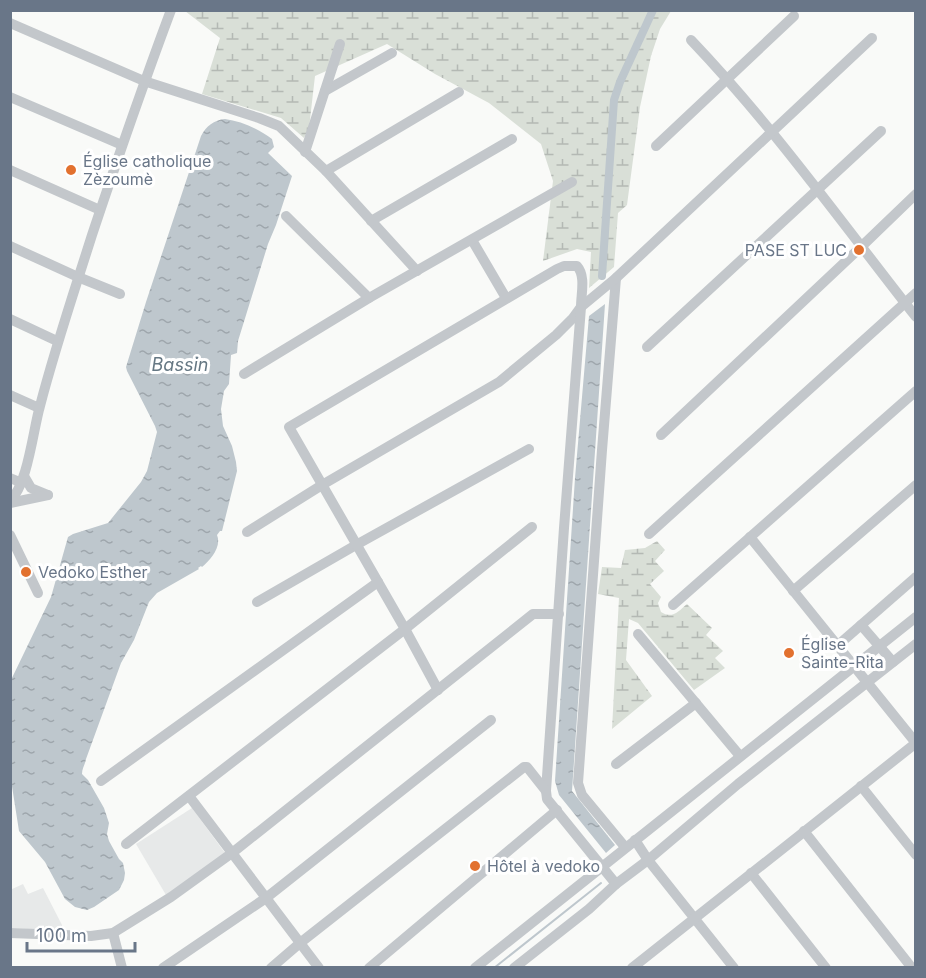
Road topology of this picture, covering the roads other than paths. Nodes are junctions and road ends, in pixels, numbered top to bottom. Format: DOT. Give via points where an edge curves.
graph roads {
  1 [pos="171,10"];
  2 [pos="794,16"];
  3 [pos="10,23"];
  4 [pos="872,38"];
  5 [pos="691,39"];
  6 [pos="340,44"];
  7 [pos="392,53"];
  8 [pos="728,78"];
  9 [pos="144,81"];
  10 [pos="325,91"];
  11 [pos="459,92"];
  12 [pos="10,98"];
  13 [pos="881,130"];
  14 [pos="771,132"];
  15 [pos="512,139"];
  16 [pos="122,145"];
  17 [pos="656,146"];
  18 [pos="305,152"];
  19 [pos="10,170"];
  20 [pos="326,171"];
  21 [pos="572,182"];
  22 [pos="817,190"];
  23 [pos="915,194"];
  24 [pos="100,210"];
  25 [pos="286,216"];
  26 [pos="371,221"];
  27 [pos="472,240"];
  28 [pos="10,246"];
  29 [pos="862,246"];
  30 [pos="417,271"];
  31 [pos="78,277"];
  32 [pos="616,278"];
  33 [pos="915,293"];
  34 [pos="120,294"];
  35 [pos="369,298"];
  36 [pos="506,298"];
  37 [pos="905,303"];
  38 [pos="581,306"];
  39 [pos="915,317"];
  40 [pos="10,319"];
  41 [pos="57,341"];
  42 [pos="647,347"];
  43 [pos="244,374"];
  44 [pos="915,390"];
  45 [pos="10,395"];
  46 [pos="39,408"];
  47 [pos="661,435"];
  48 [pos="529,449"];
  49 [pos="10,478"];
  50 [pos="23,479"];
  51 [pos="322,485"];
  52 [pos="915,485"];
  53 [pos="10,502"];
  54 [pos="532,527"];
  55 [pos="247,532"];
  56 [pos="649,534"];
  57 [pos="10,535"];
  58 [pos="750,537"];
  59 [pos="356,544"];
  60 [pos="915,577"];
  61 [pos="378,582"];
  62 [pos="793,591"];
  63 [pos="38,593"];
  64 [pos="257,602"];
  65 [pos="673,605"];
  66 [pos="559,614"];
  67 [pos="915,616"];
  68 [pos="861,625"];
  69 [pos="405,629"];
  70 [pos="638,634"];
  71 [pos="915,644"];
  72 [pos="879,645"];
  73 [pos="837,646"];
  74 [pos="893,662"];
  75 [pos="855,666"];
  76 [pos="867,682"];
  77 [pos="438,690"];
  78 [pos="696,703"];
  79 [pos="492,720"];
  80 [pos="915,743"];
  81 [pos="740,756"];
  82 [pos="616,764"];
  83 [pos="101,781"];
  84 [pos="861,786"];
  85 [pos="546,791"];
  86 [pos="189,796"];
  87 [pos="557,810"];
  88 [pos="804,831"];
  89 [pos="635,840"];
  90 [pos="126,844"];
  91 [pos="625,847"];
  92 [pos="232,853"];
  93 [pos="915,855"];
  94 [pos="648,860"];
  95 [pos="602,866"];
  96 [pos="751,873"];
  97 [pos="616,884"];
  98 [pos="266,898"];
  99 [pos="694,918"];
  100 [pos="10,933"];
  101 [pos="113,933"];
  102 [pos="300,943"];
  103 [pos="122,968"];
  104 [pos="163,968"];
  105 [pos="271,968"];
  106 [pos="319,968"];
  107 [pos="369,968"];
  108 [pos="475,968"];
  109 [pos="514,968"];
  110 [pos="632,968"];
  111 [pos="734,968"];
  112 [pos="826,968"];
  113 [pos="912,968"];
  1 -- 9 [label="street"];
  2 -- 8 [label="street"];
  3 -- 9 [label="street"];
  4 -- 14 [label="street"];
  5 -- 8 [label="street"];
  6 -- 10 [label="street"];
  7 -- 10 [label="street"];
  8 -- 14 [label="street"];
  8 -- 17 [label="street"];
  9 -- 16 [label="street"];
  9 -- 18 [label="street" via="279,126"];
  10 -- 18 [label="street"];
  11 -- 20 [label="street"];
  12 -- 16 [label="street"];
  13 -- 22 [label="street"];
  14 -- 22 [label="street"];
  14 -- 32 [label="street"];
  15 -- 26 [label="street"];
  16 -- 24 [label="street"];
  18 -- 20 [label="street"];
  19 -- 24 [label="street"];
  20 -- 26 [label="street"];
  21 -- 27 [label="street"];
  22 -- 29 [label="street"];
  22 -- 42 [label="street"];
  23 -- 29 [label="street"];
  24 -- 31 [label="street"];
  25 -- 35 [label="street"];
  26 -- 30 [label="street"];
  27 -- 30 [label="street"];
  27 -- 36 [label="street"];
  28 -- 31 [label="street"];
  29 -- 37 [label="street"];
  29 -- 47 [label="street"];
  30 -- 35 [label="street"];
  31 -- 34 [label="street"];
  31 -- 41 [label="street"];
  32 -- 38 [label="street"];
  32 -- 91 [label="street" via="578,783 582,795"];
  33 -- 37 [label="street"];
  35 -- 43 [label="street"];
  36 -- 38 [label="street" via="557,269 572,265 581,270"];
  36 -- 51 [label="street" via="289,427"];
  37 -- 39 [label="street"];
  37 -- 56 [label="street"];
  38 -- 51 [label="street" via="556,335 499,382"];
  38 -- 66 [label="street"];
  40 -- 41 [label="street"];
  41 -- 46 [label="street"];
  44 -- 58 [label="street"];
  45 -- 46 [label="street"];
  46 -- 50 [label="street"];
  48 -- 59 [label="street"];
  49 -- 50 [label="street"];
  50 -- 53 [label="street"];
  50 -- 53 [label="street" via="31,488 48,495"];
  51 -- 55 [label="street"];
  51 -- 59 [label="street"];
  52 -- 62 [label="street"];
  54 -- 69 [label="street"];
  57 -- 63 [label="street"];
  58 -- 62 [label="street"];
  58 -- 65 [label="street"];
  59 -- 61 [label="street"];
  59 -- 64 [label="street"];
  60 -- 68 [label="street"];
  61 -- 69 [label="street"];
  61 -- 83 [label="street"];
  62 -- 73 [label="street"];
  66 -- 77 [label="street" via="533,614"];
  66 -- 85 [label="street"];
  67 -- 72 [label="street"];
  68 -- 72 [label="street"];
  68 -- 73 [label="street"];
  69 -- 77 [label="street"];
  69 -- 86 [label="street"];
  70 -- 78 [label="street"];
  71 -- 74 [label="street"];
  72 -- 74 [label="street"];
  72 -- 75 [label="street"];
  73 -- 75 [label="street"];
  74 -- 76 [label="street"];
  75 -- 76 [label="street"];
  75 -- 81 [label="street"];
  76 -- 80 [label="street"];
  76 -- 94 [label="street"];
  77 -- 92 [label="street"];
  78 -- 81 [label="street"];
  78 -- 82 [label="street"];
  79 -- 98 [label="street"];
  80 -- 84 [label="street"];
  81 -- 89 [label="street"];
  84 -- 88 [label="street"];
  84 -- 93 [label="street"];
  85 -- 87 [label="street" via="547,799"];
  85 -- 102 [label="street" via="524,767"];
  86 -- 90 [label="street"];
  86 -- 92 [label="street"];
  87 -- 95 [label="street"];
  87 -- 107 [label="street"];
  88 -- 96 [label="street"];
  88 -- 113 [label="street"];
  89 -- 91 [label="street"];
  89 -- 94 [label="street"];
  91 -- 95 [label="street"];
  92 -- 98 [label="street"];
  92 -- 101 [label="street"];
  94 -- 97 [label="street"];
  94 -- 99 [label="street"];
  95 -- 97 [label="street"];
  95 -- 108 [label="street"];
  96 -- 99 [label="street"];
  96 -- 112 [label="street"];
  97 -- 109 [label="street"];
  98 -- 102 [label="street"];
  98 -- 104 [label="street"];
  99 -- 110 [label="street"];
  99 -- 111 [label="street"];
  100 -- 101 [label="street"];
  101 -- 103 [label="street"];
  102 -- 105 [label="street"];
  102 -- 106 [label="street"];
}
